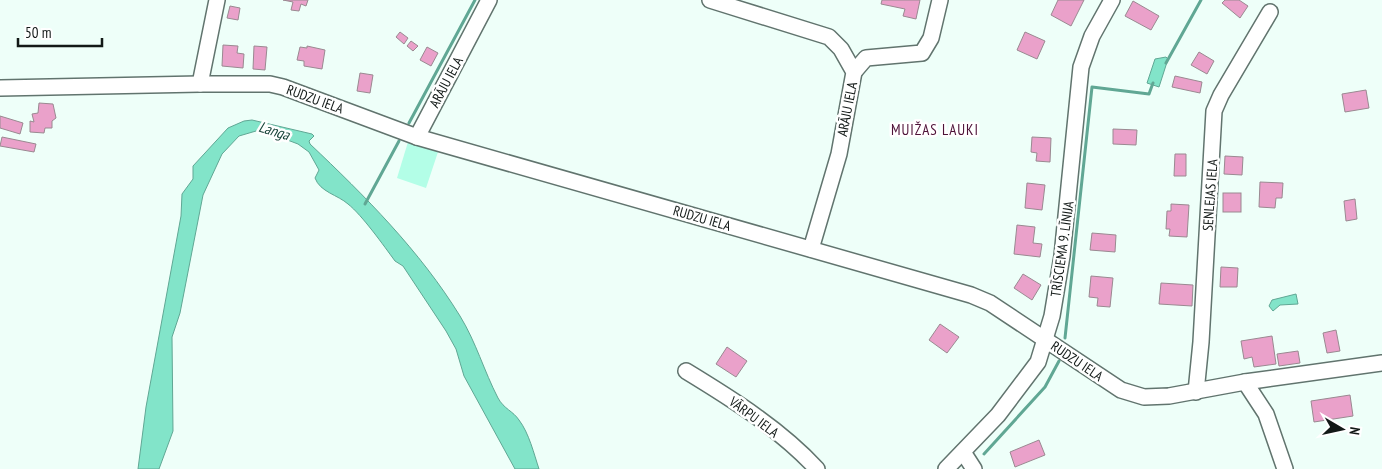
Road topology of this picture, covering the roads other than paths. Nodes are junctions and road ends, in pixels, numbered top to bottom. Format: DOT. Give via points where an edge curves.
graph roads {
  1 [pos="217,0"];
  2 [pos="489,0"];
  3 [pos="710,0"];
  4 [pos="940,0"];
  5 [pos="1112,0"];
  6 [pos="1270,12"];
  7 [pos="854,72"];
  8 [pos="200,84"];
  9 [pos="0,88"];
  10 [pos="417,137"];
  11 [pos="811,250"];
  12 [pos="1044,339"];
  13 [pos="1382,363"];
  14 [pos="686,371"];
  15 [pos="1245,382"];
  16 [pos="1196,392"];
  17 [pos="963,452"];
  18 [pos="817,469"];
  19 [pos="946,469"];
  20 [pos="974,469"];
  21 [pos="1285,469"];
  1 -- 8 [label="street"];
  2 -- 10 [label="street, ARĀJU IELA"];
  3 -- 7 [label="street, ARĀJU IELA" via="829,37 841,49"];
  4 -- 7 [label="street" via="931,38 922,53 866,58"];
  5 -- 12 [label="street, TRĪSCIEMA 9. LĪNIJA" via="1092,36 1081,67 1062,256 1052,316"];
  6 -- 16 [label="street, SENLEJAS IELA" via="1214,111"];
  7 -- 11 [label="street, ARĀJU IELA" via="839,154"];
  8 -- 9 [label="street, RUDZU IELA"];
  8 -- 10 [label="street, RUDZU IELA" via="270,84 283,87"];
  10 -- 11 [label="street, RUDZU IELA"];
  11 -- 12 [label="street, RUDZU IELA" via="971,295 990,303"];
  12 -- 16 [label="street, RUDZU IELA" via="1121,390 1144,397"];
  12 -- 17 [label="street, TRĪSCIEMA 9. LĪNIJA" via="1038,362 998,416"];
  13 -- 15 [label="street, RUDZU IELA"];
  14 -- 18 [label="street, VĀRPU IELA" via="733,400 803,454"];
  15 -- 16 [label="street, RUDZU IELA"];
  15 -- 21 [label="street" via="1266,414"];
  17 -- 19 [label="street, TRĪSCIEMA 9. LĪNIJA"];
  17 -- 20 [label="street"];
}
